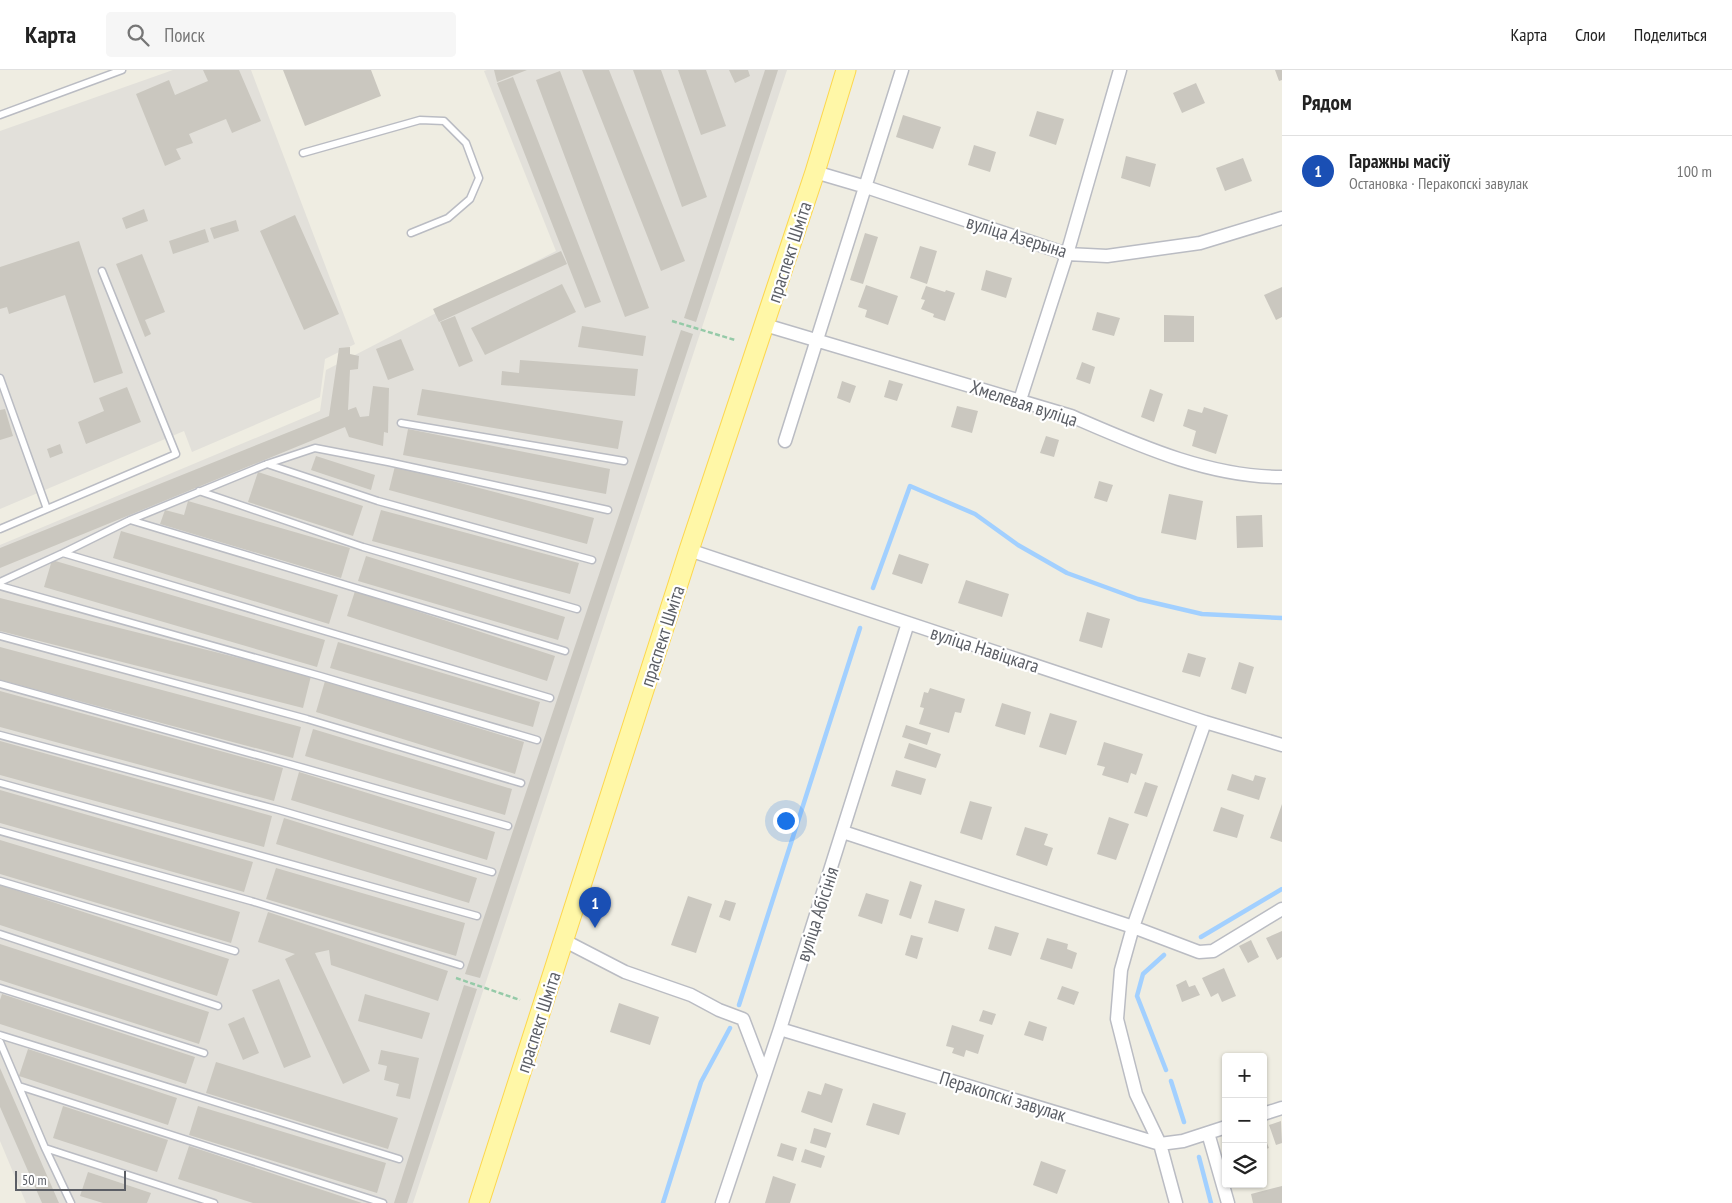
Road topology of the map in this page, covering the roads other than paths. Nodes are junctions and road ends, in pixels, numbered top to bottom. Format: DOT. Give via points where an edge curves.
graph roads {
  1 [pos="122,70"];
  2 [pos="846,70"];
  3 [pos="902,70"];
  4 [pos="1120,70"];
  5 [pos="0,115"];
  6 [pos="303,153"];
  7 [pos="815,172"];
  8 [pos="866,187"];
  9 [pos="1282,218"];
  10 [pos="411,233"];
  11 [pos="1066,254"];
  12 [pos="102,271"];
  13 [pos="765,325"];
  14 [pos="818,340"];
  15 [pos="0,378"];
  16 [pos="1020,400"];
  17 [pos="400,423"];
  18 [pos="785,441"];
  19 [pos="624,461"];
  20 [pos="267,464"];
  21 [pos="1282,477"];
  22 [pos="199,491"];
  23 [pos="47,509"];
  24 [pos="608,510"];
  25 [pos="130,520"];
  26 [pos="0,529"];
  27 [pos="689,550"];
  28 [pos="63,553"];
  29 [pos="592,560"];
  30 [pos="0,582"];
  31 [pos="0,586"];
  32 [pos="577,610"];
  33 [pos="908,623"];
  34 [pos="0,636"];
  35 [pos="564,651"];
  36 [pos="0,684"];
  37 [pos="550,698"];
  38 [pos="1205,722"];
  39 [pos="0,735"];
  40 [pos="537,740"];
  41 [pos="1282,745"];
  42 [pos="0,783"];
  43 [pos="521,783"];
  44 [pos="508,826"];
  45 [pos="0,831"];
  46 [pos="843,832"];
  47 [pos="492,872"];
  48 [pos="0,881"];
  49 [pos="1282,909"];
  50 [pos="477,916"];
  51 [pos="1133,927"];
  52 [pos="0,934"];
  53 [pos="565,941"];
  54 [pos="235,952"];
  55 [pos="460,965"];
  56 [pos="0,988"];
  57 [pos="218,1006"];
  58 [pos="780,1029"];
  59 [pos="0,1035"];
  60 [pos="0,1042"];
  61 [pos="204,1053"];
  62 [pos="764,1074"];
  63 [pos="19,1086"];
  64 [pos="1282,1108"];
  65 [pos="1267,1113"];
  66 [pos="1222,1128"];
  67 [pos="1208,1133"];
  68 [pos="1160,1144"];
  69 [pos="45,1148"];
  70 [pos="399,1158"];
  71 [pos="71,1203"];
  72 [pos="214,1203"];
  73 [pos="383,1203"];
  74 [pos="480,1203"];
  75 [pos="722,1203"];
  76 [pos="1176,1203"];
  77 [pos="1228,1203"];
  1 -- 5 [label="lane"];
  2 -- 7 [label="main road, праспект Шміта"];
  3 -- 8 [label="street"];
  4 -- 11 [label="street"];
  6 -- 10 [label="lane" via="420,120 444,121 466,143 479,178 470,199 448,218"];
  7 -- 8 [label="street, вуліца Азерына"];
  7 -- 13 [label="main road, праспект Шміта"];
  8 -- 11 [label="street, вуліца Азерына"];
  8 -- 14 [label="street"];
  9 -- 11 [label="street, вуліца Азерына" via="1200,243 1107,256"];
  11 -- 16 [label="street"];
  12 -- 23 [label="lane" via="176,454"];
  13 -- 14 [label="street, Хмелевая вуліца"];
  13 -- 27 [label="main road, праспект Шміта"];
  14 -- 16 [label="street, Хмелевая вуліца"];
  14 -- 18 [label="street"];
  15 -- 23 [label="lane"];
  16 -- 21 [label="street, Хмелевая вуліца" via="1210,469"];
  17 -- 19 [label="lane"];
  20 -- 22 [label="lane"];
  20 -- 24 [label="lane" via="315,448"];
  20 -- 29 [label="lane" via="378,501"];
  22 -- 25 [label="lane"];
  22 -- 32 [label="lane" via="363,547"];
  23 -- 26 [label="lane"];
  25 -- 28 [label="lane"];
  25 -- 35 [label="lane"];
  27 -- 33 [label="street, вуліца Навіцкага"];
  27 -- 53 [label="main road, праспект Шміта"];
  28 -- 30 [label="lane"];
  28 -- 37 [label="lane"];
  31 -- 40 [label="lane"];
  33 -- 38 [label="street, вуліца Навіцкага"];
  33 -- 46 [label="street, вуліца Абісінія"];
  34 -- 43 [label="lane" via="307,719"];
  36 -- 44 [label="lane"];
  38 -- 41 [label="street, вуліца Навіцкага"];
  38 -- 51 [label="street"];
  39 -- 47 [label="lane" via="279,810"];
  42 -- 50 [label="lane"];
  45 -- 55 [label="lane" via="251,901"];
  46 -- 51 [label="street"];
  46 -- 58 [label="street, вуліца Абісінія"];
  48 -- 54 [label="lane"];
  49 -- 51 [label="street" via="1213,951 1206,952"];
  51 -- 68 [label="street" via="1121,970 1117,1019 1136,1094"];
  52 -- 57 [label="lane"];
  53 -- 62 [label="street" via="625,972 692,995 743,1019"];
  53 -- 74 [label="main road, праспект Шміта"];
  56 -- 61 [label="lane"];
  58 -- 62 [label="street, вуліца Абісінія"];
  58 -- 68 [label="street, Перакопскі завулак"];
  59 -- 70 [label="lane"];
  60 -- 63 [label="lane"];
  62 -- 75 [label="street, вуліца Абісінія"];
  63 -- 69 [label="lane"];
  63 -- 73 [label="lane"];
  64 -- 65 [label="street"];
  66 -- 67 [label="street, Перакопскі завулак"];
  67 -- 68 [label="street, Перакопскі завулак"];
  67 -- 77 [label="street"];
  68 -- 76 [label="street"];
  69 -- 71 [label="lane"];
  69 -- 72 [label="lane"];
}
